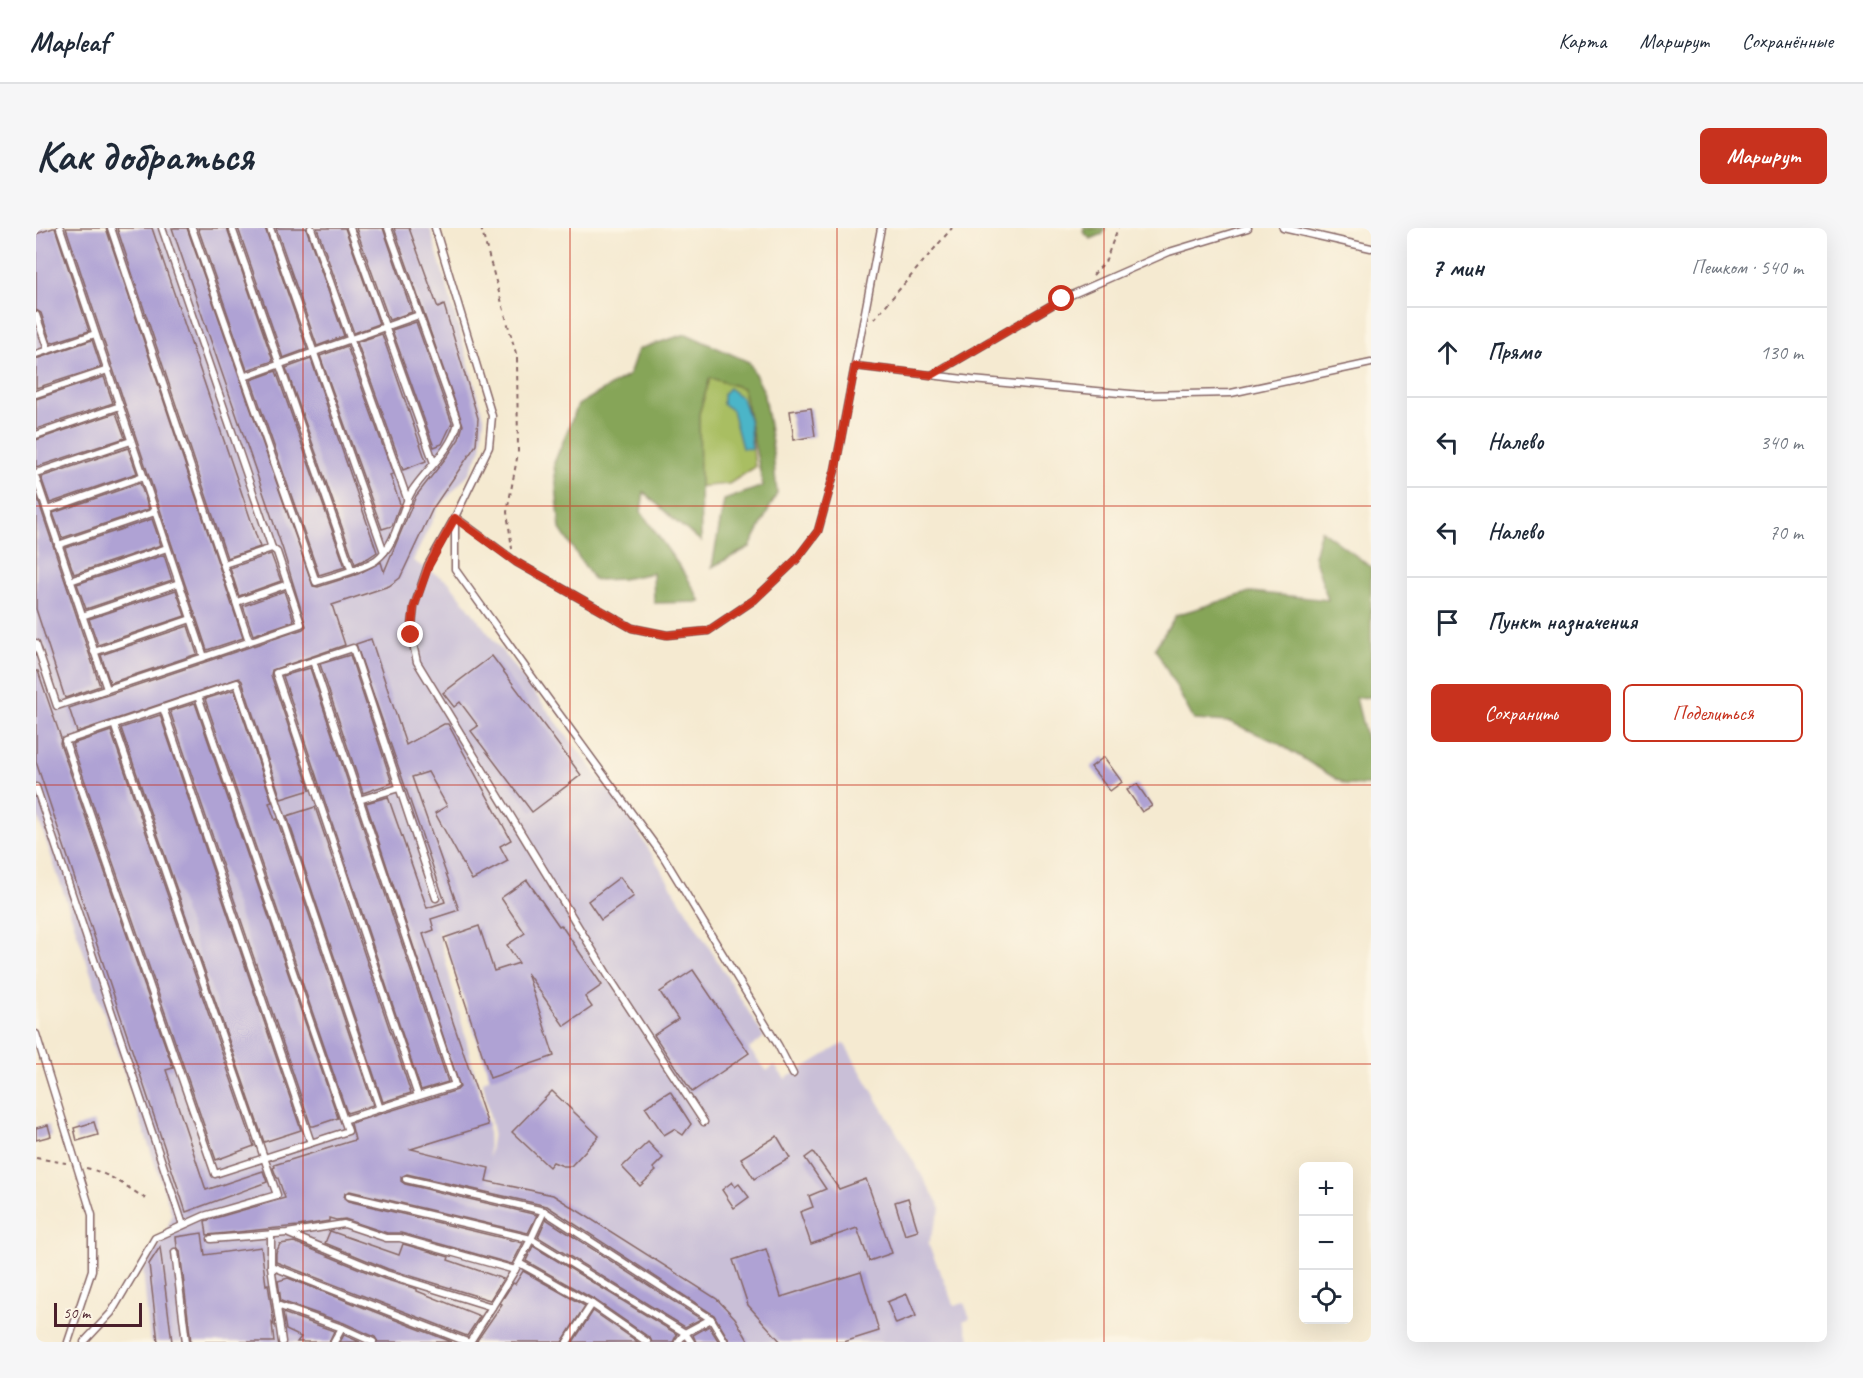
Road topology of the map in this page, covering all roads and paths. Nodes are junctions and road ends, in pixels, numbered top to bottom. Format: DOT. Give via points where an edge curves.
graph roads {
  1 [pos="60,228"];
  2 [pos="111,228"];
  3 [pos="162,228"];
  4 [pos="192,228"];
  5 [pos="232,228"];
  6 [pos="270,228"];
  7 [pos="311,228"];
  8 [pos="350,228"];
  9 [pos="388,228"];
  10 [pos="435,228"];
  11 [pos="481,228"];
  12 [pos="881,228"];
  13 [pos="952,228"];
  14 [pos="1118,228"];
  15 [pos="1248,228"];
  16 [pos="1283,228"];
  17 [pos="1371,248"];
  18 [pos="1091,277"];
  19 [pos="36,315"];
  20 [pos="419,315"];
  21 [pos="385,327"];
  22 [pos="95,334"];
  23 [pos="861,334"];
  24 [pos="350,339"];
  25 [pos="48,350"];
  26 [pos="314,352"];
  27 [pos="36,354"];
  28 [pos="1371,363"];
  29 [pos="279,364"];
  30 [pos="855,366"];
  31 [pos="108,370"];
  32 [pos="932,375"];
  33 [pos="244,377"];
  34 [pos="36,394"];
  35 [pos="120,406"];
  36 [pos="36,435"];
  37 [pos="131,441"];
  38 [pos="434,463"];
  39 [pos="36,476"];
  40 [pos="143,476"];
  41 [pos="408,501"];
  42 [pos="47,510"];
  43 [pos="155,512"];
  44 [pos="455,518"];
  45 [pos="58,545"];
  46 [pos="167,548"];
  47 [pos="272,548"];
  48 [pos="384,552"];
  49 [pos="513,561"];
  50 [pos="224,564"];
  51 [pos="351,570"];
  52 [pos="70,581"];
  53 [pos="179,583"];
  54 [pos="288,584"];
  55 [pos="237,602"];
  56 [pos="82,616"];
  57 [pos="191,620"];
  58 [pos="249,641"];
  59 [pos="36,643"];
  60 [pos="94,652"];
  61 [pos="204,657"];
  62 [pos="313,661"];
  63 [pos="107,689"];
  64 [pos="198,696"];
  65 [pos="164,708"];
  66 [pos="114,724"];
  67 [pos="36,787"];
  68 [pos="399,788"];
  69 [pos="359,800"];
  70 [pos="436,898"];
  71 [pos="36,1034"];
  72 [pos="793,1074"];
  73 [pos="418,1096"];
  74 [pos="380,1109"];
  75 [pos="344,1120"];
  76 [pos="704,1122"];
  77 [pos="310,1143"];
  78 [pos="36,1158"];
  79 [pos="264,1158"];
  80 [pos="78,1166"];
  81 [pos="406,1179"];
  82 [pos="349,1196"];
  83 [pos="149,1201"];
  84 [pos="544,1211"];
  85 [pos="183,1225"];
  86 [pos="287,1233"];
  87 [pos="271,1234"];
  88 [pos="211,1239"];
  89 [pos="531,1239"];
  90 [pos="174,1252"];
  91 [pos="519,1263"];
  92 [pos="271,1266"];
  93 [pos="516,1270"];
  94 [pos="592,1304"];
  95 [pos="277,1305"];
  96 [pos="492,1307"];
  97 [pos="711,1319"];
  98 [pos="342,1328"];
  99 [pos="685,1333"];
  100 [pos="68,1342"];
  101 [pos="84,1342"];
  102 [pos="186,1342"];
  103 [pos="282,1342"];
  104 [pos="334,1342"];
  105 [pos="373,1342"];
  106 [pos="468,1342"];
  107 [pos="567,1342"];
  108 [pos="647,1342"];
  109 [pos="678,1342"];
  110 [pos="691,1342"];
  111 [pos="725,1342"];
  1 -- 22 [label="lane"];
  2 -- 50 [label="lane"];
  3 -- 47 [label="lane"];
  4 -- 33 [label="lane"];
  5 -- 29 [label="lane"];
  6 -- 26 [label="lane"];
  7 -- 24 [label="lane"];
  8 -- 21 [label="lane"];
  9 -- 20 [label="lane"];
  10 -- 44 [label="lane" via="492,416 489,447"];
  11 -- 49 [label="path" via="517,357 518,453 507,512"];
  12 -- 23 [label="lane"];
  13 -- 23 [label="path"];
  14 -- 18 [label="path" via="1105,262"];
  15 -- 32 [label="lane" via="1169,252 1062,299"];
  16 -- 17 [label="lane"];
  19 -- 25 [label="lane"];
  20 -- 21 [label="lane"];
  20 -- 38 [label="lane" via="458,423 451,442"];
  21 -- 24 [label="lane"];
  21 -- 38 [label="lane"];
  22 -- 25 [label="lane"];
  22 -- 31 [label="lane"];
  23 -- 30 [label="lane"];
  24 -- 26 [label="lane"];
  24 -- 41 [label="lane"];
  25 -- 27 [label="lane"];
  26 -- 29 [label="lane"];
  26 -- 48 [label="lane"];
  28 -- 32 [label="lane" via="1231,393 1142,395"];
  29 -- 33 [label="lane"];
  29 -- 51 [label="lane"];
  30 -- 32 [label="lane"];
  30 -- 49 [label="lane" via="835,470 818,531 796,560 754,600 708,631 667,635 632,628"];
  31 -- 34 [label="lane"];
  31 -- 35 [label="lane"];
  33 -- 51 [label="lane" via="316,582"];
  35 -- 36 [label="lane"];
  35 -- 37 [label="lane"];
  37 -- 39 [label="lane"];
  37 -- 40 [label="lane"];
  38 -- 41 [label="lane"];
  39 -- 42 [label="lane"];
  40 -- 42 [label="lane"];
  40 -- 43 [label="lane"];
  41 -- 48 [label="lane"];
  42 -- 45 [label="lane"];
  43 -- 45 [label="lane"];
  43 -- 46 [label="lane"];
  44 -- 49 [label="lane"];
  44 -- 72 [label="lane" via="455,569 663,855"];
  44 -- 76 [label="lane" via="429,565 414,607 411,635 417,662 609,977"];
  45 -- 52 [label="lane"];
  46 -- 52 [label="lane"];
  46 -- 53 [label="lane"];
  47 -- 50 [label="lane"];
  47 -- 54 [label="lane" via="278,552"];
  48 -- 51 [label="lane" via="376,560"];
  50 -- 55 [label="lane"];
  52 -- 56 [label="lane"];
  53 -- 56 [label="lane"];
  53 -- 57 [label="lane"];
  54 -- 55 [label="lane"];
  54 -- 58 [label="lane" via="302,624"];
  55 -- 58 [label="lane"];
  56 -- 60 [label="lane"];
  57 -- 60 [label="lane"];
  57 -- 61 [label="lane"];
  58 -- 61 [label="lane"];
  59 -- 63 [label="lane" via="57,706"];
  60 -- 63 [label="lane"];
  61 -- 63 [label="lane"];
  62 -- 68 [label="lane" via="353,648"];
  62 -- 69 [label="lane"];
  62 -- 73 [label="lane" via="276,673"];
  64 -- 65 [label="lane"];
  64 -- 74 [label="lane" via="237,683"];
  64 -- 75 [label="lane"];
  65 -- 66 [label="lane"];
  65 -- 77 [label="lane"];
  66 -- 79 [label="lane"];
  66 -- 79 [label="lane" via="64,741 215,1174"];
  67 -- 85 [label="lane"];
  68 -- 69 [label="lane"];
  68 -- 70 [label="lane"];
  69 -- 73 [label="lane" via="455,1084"];
  71 -- 80 [label="lane"];
  73 -- 74 [label="lane"];
  74 -- 75 [label="lane"];
  75 -- 77 [label="lane" via="348,1131"];
  77 -- 79 [label="lane"];
  78 -- 80 [label="path"];
  79 -- 85 [label="lane" via="278,1195"];
  80 -- 83 [label="path" via="96,1170"];
  80 -- 100 [label="lane" via="92,1215 92,1270"];
  81 -- 84 [label="lane"];
  82 -- 89 [label="lane"];
  84 -- 89 [label="lane"];
  84 -- 97 [label="lane"];
  85 -- 101 [label="lane" via="155,1238 111,1313"];
  86 -- 87 [label="lane"];
  86 -- 93 [label="lane" via="344,1224"];
  86 -- 96 [label="lane" via="386,1274"];
  87 -- 88 [label="lane"];
  87 -- 92 [label="lane"];
  89 -- 91 [label="lane"];
  89 -- 99 [label="lane"];
  90 -- 102 [label="lane"];
  91 -- 93 [label="lane"];
  91 -- 94 [label="lane"];
  92 -- 95 [label="lane"];
  92 -- 106 [label="lane"];
  93 -- 96 [label="lane"];
  94 -- 107 [label="lane"];
  94 -- 108 [label="lane"];
  95 -- 98 [label="lane"];
  95 -- 103 [label="lane"];
  96 -- 106 [label="lane"];
  97 -- 99 [label="lane"];
  97 -- 111 [label="lane"];
  98 -- 104 [label="lane"];
  98 -- 105 [label="lane"];
  99 -- 109 [label="lane"];
  99 -- 110 [label="lane"];
}
